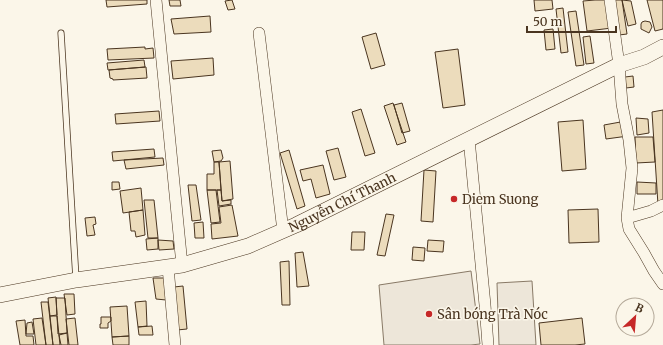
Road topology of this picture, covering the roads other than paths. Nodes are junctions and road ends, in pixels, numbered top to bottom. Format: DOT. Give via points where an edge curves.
graph roads {
  1 [pos="156,0"];
  2 [pos="610,0"];
  3 [pos="61,33"];
  4 [pos="259,33"];
  5 [pos="663,47"];
  6 [pos="620,65"];
  7 [pos="469,139"];
  8 [pos="663,205"];
  9 [pos="627,218"];
  10 [pos="283,231"];
  11 [pos="175,266"];
  12 [pos="76,280"];
  13 [pos="663,284"];
  14 [pos="0,296"];
  15 [pos="175,345"];
  16 [pos="488,345"];
  1 -- 11 [label="street"];
  2 -- 6 [label="street"];
  3 -- 12 [label="lane"];
  4 -- 10 [label="street"];
  5 -- 6 [label="main road, Nguyễn Chí Thanh"];
  6 -- 7 [label="main road, Nguyễn Chí Thanh"];
  6 -- 9 [label="street" via="622,104 632,168"];
  7 -- 10 [label="main road, Nguyễn Chí Thanh"];
  7 -- 16 [label="street"];
  8 -- 9 [label="street" via="651,212"];
  9 -- 13 [label="street" via="629,229"];
  10 -- 11 [label="main road, Nguyễn Chí Thanh" via="248,246"];
  11 -- 12 [label="main road, Nguyễn Chí Thanh"];
  11 -- 15 [label="street"];
  12 -- 14 [label="main road, Nguyễn Chí Thanh"];
}
